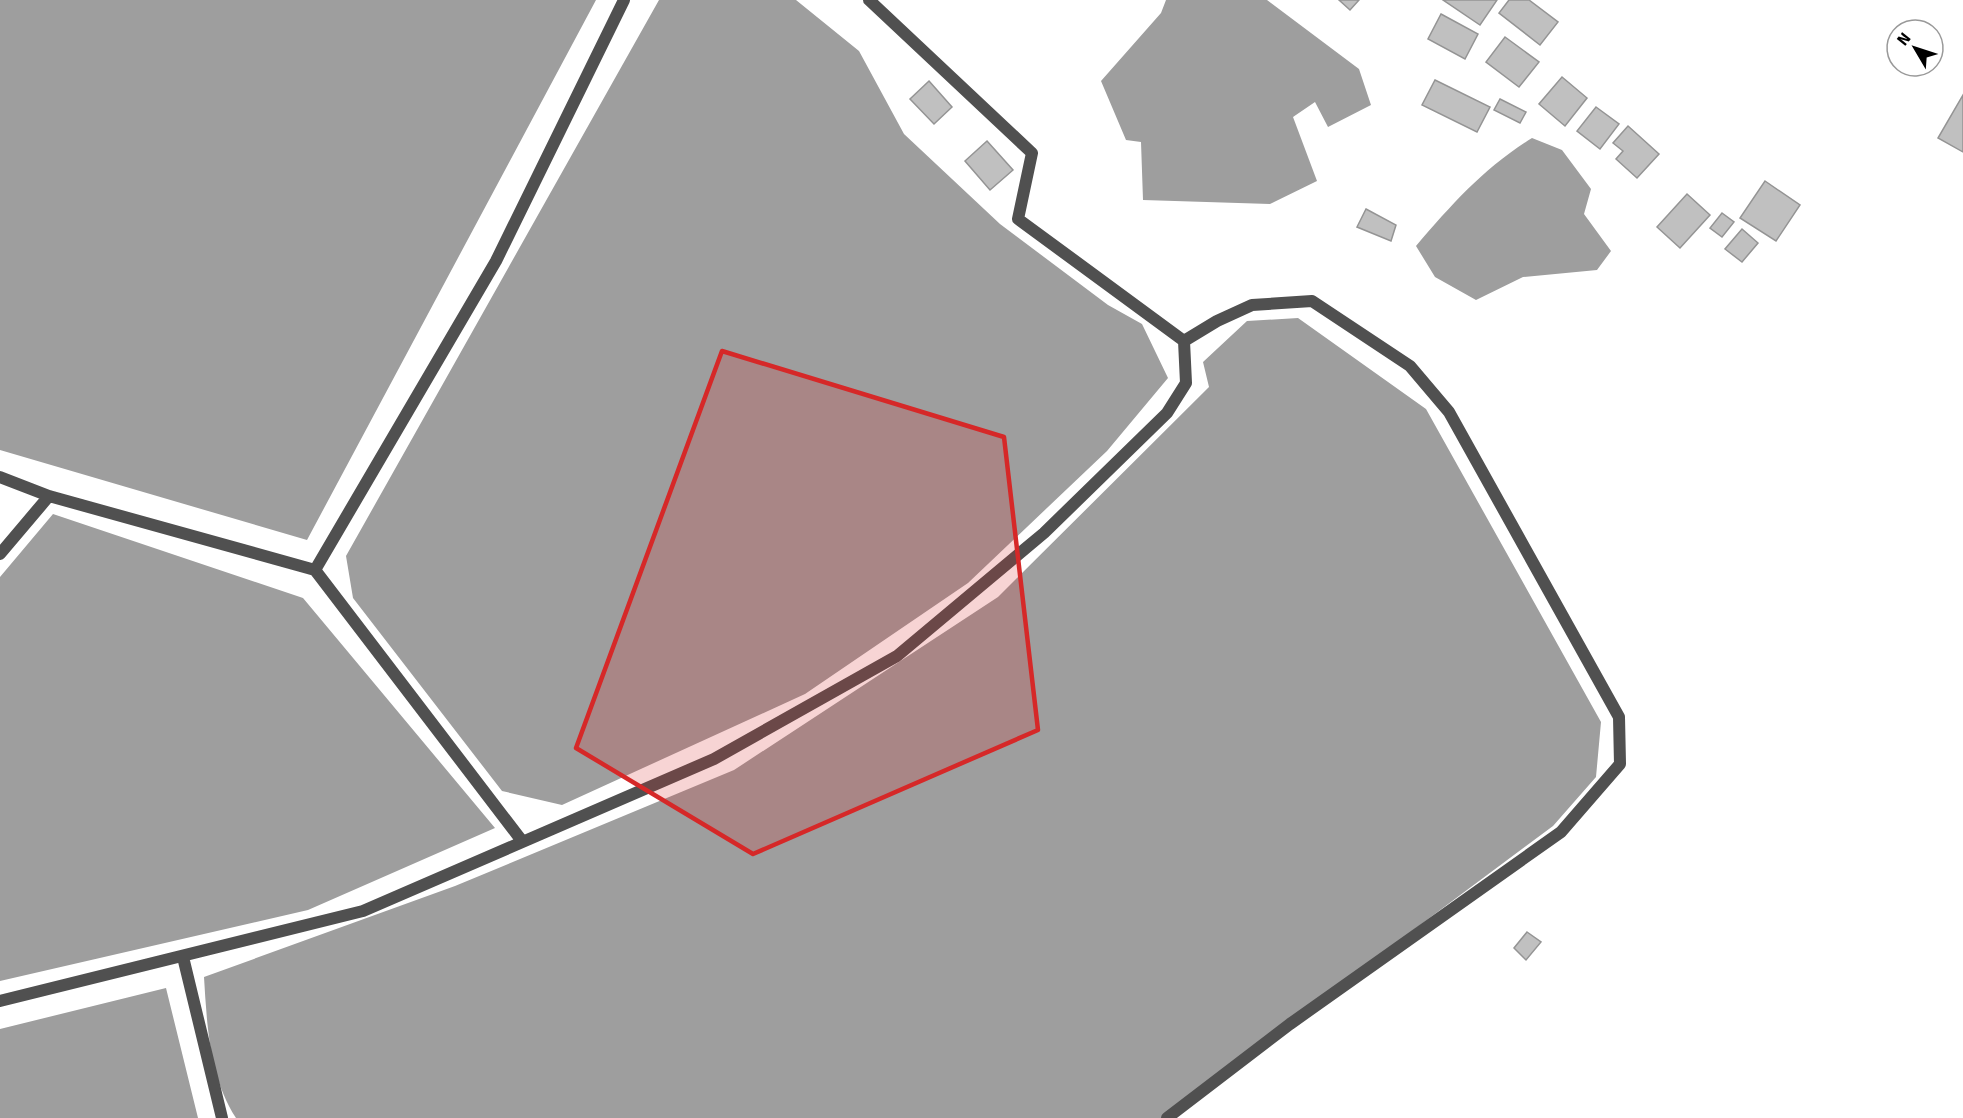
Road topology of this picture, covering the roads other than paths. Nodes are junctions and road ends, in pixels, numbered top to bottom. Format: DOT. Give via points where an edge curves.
graph roads {
  1 [pos="624,0"];
  2 [pos="869,0"];
  3 [pos="1184,341"];
  4 [pos="0,477"];
  5 [pos="50,496"];
  6 [pos="0,554"];
  7 [pos="315,570"];
  8 [pos="522,841"];
  9 [pos="183,957"];
  10 [pos="0,1001"];
  11 [pos="222,1118"];
  12 [pos="1167,1118"];
  1 -- 7 [label="lane" via="496,261"];
  2 -- 3 [label="lane" via="1032,153 1018,219"];
  3 -- 8 [label="lane" via="1186,383 1167,413 1044,533 897,656 714,759"];
  3 -- 12 [label="lane" via="1252,305 1312,302 1410,366 1449,412 1619,717 1620,764 1561,832 1290,1024"];
  4 -- 5 [label="lane"];
  5 -- 6 [label="lane"];
  5 -- 7 [label="lane"];
  7 -- 8 [label="lane"];
  8 -- 9 [label="lane" via="363,911"];
  9 -- 10 [label="lane"];
  9 -- 11 [label="lane"];
}
